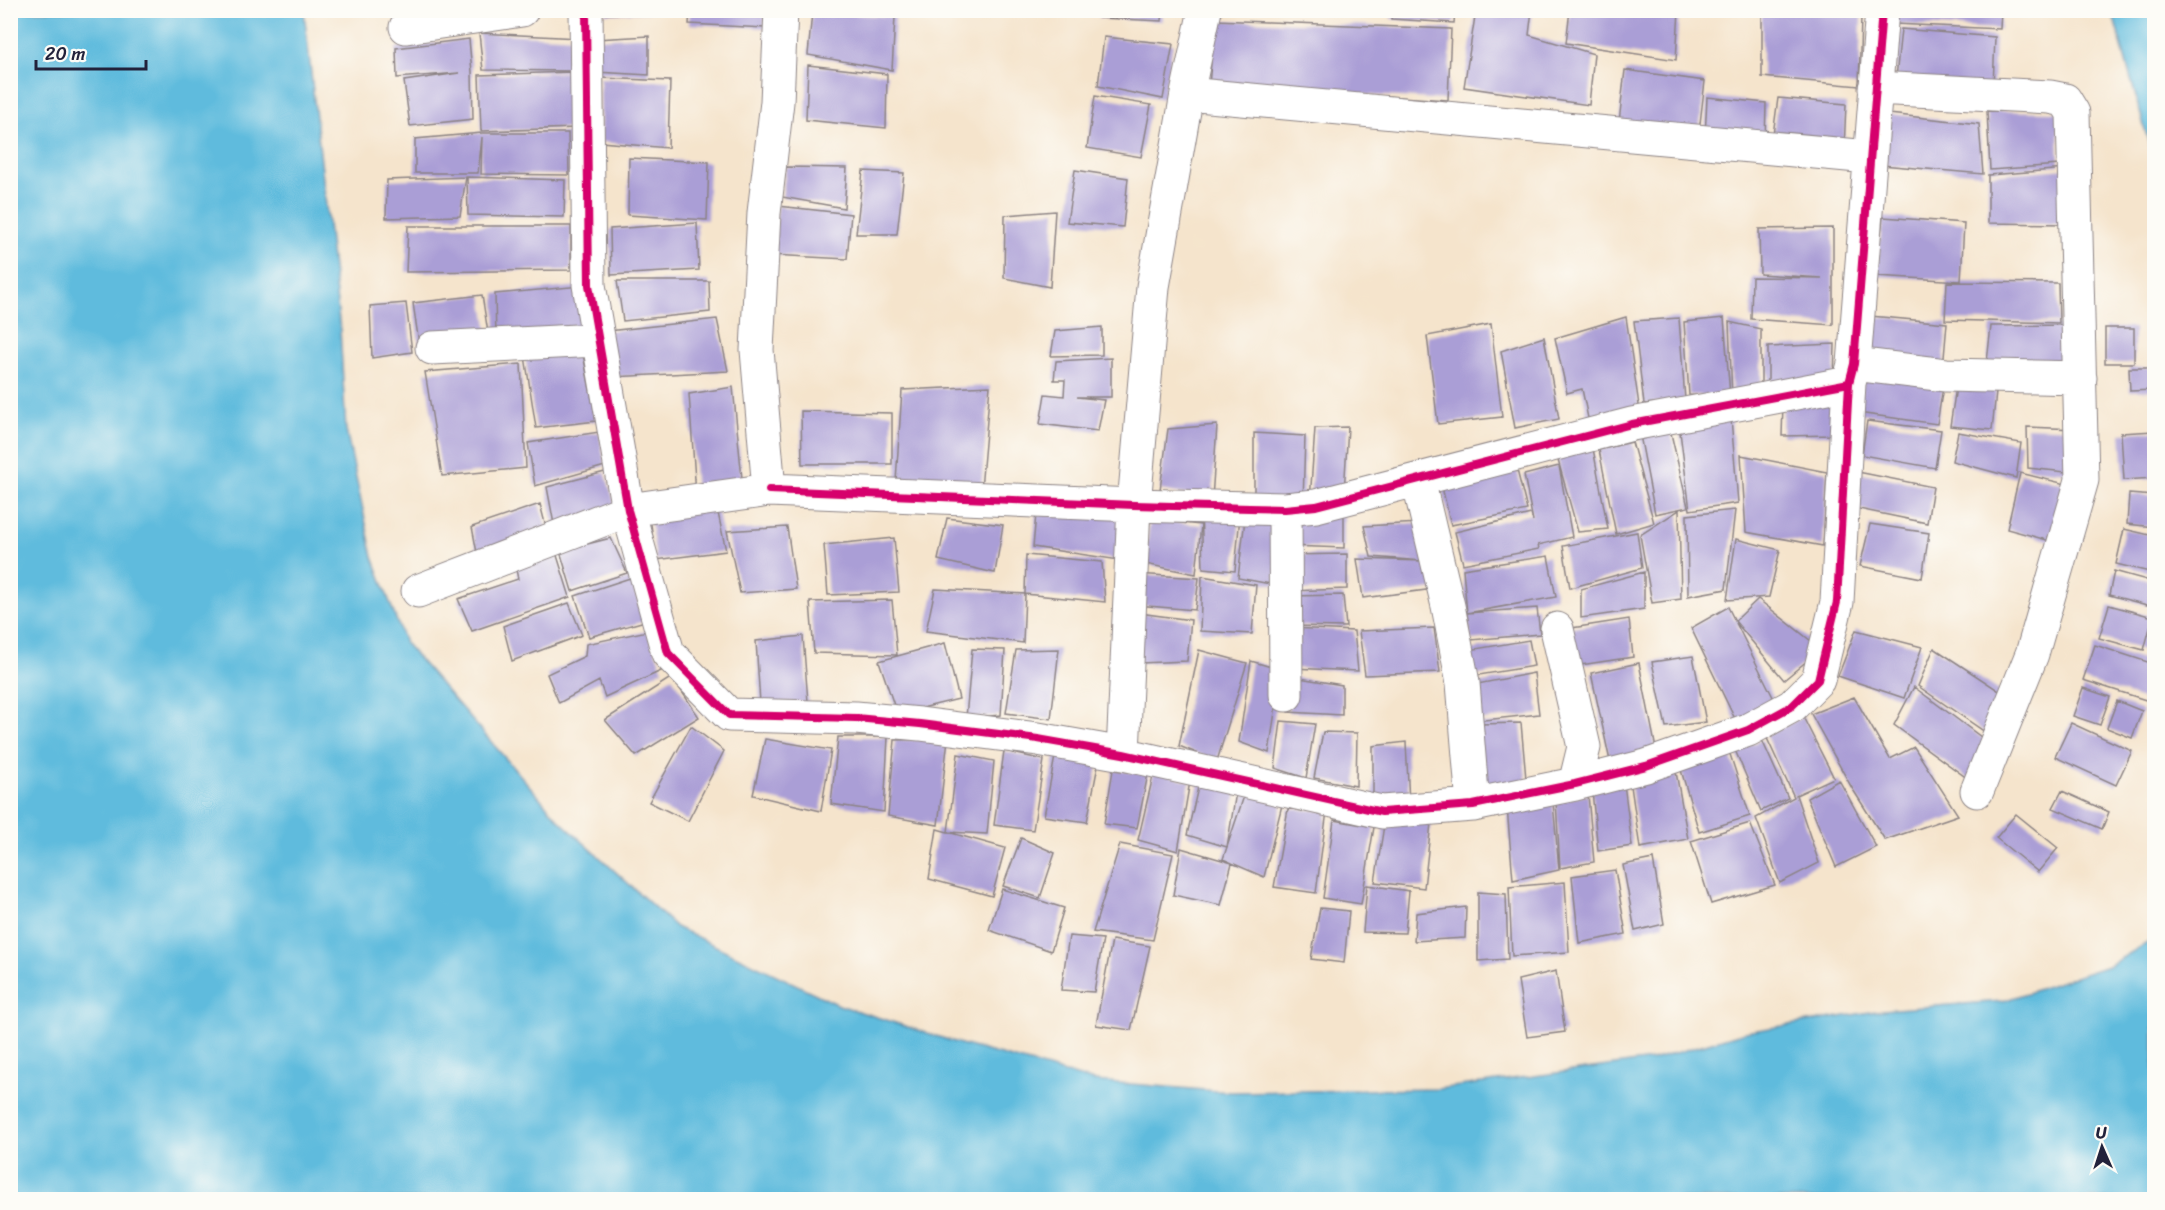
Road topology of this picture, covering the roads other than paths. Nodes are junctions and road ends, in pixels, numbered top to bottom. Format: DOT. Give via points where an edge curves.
graph roads {
  1 [pos="522,10"];
  2 [pos="586,10"];
  3 [pos="781,10"];
  4 [pos="1205,10"];
  5 [pos="1882,10"];
  6 [pos="406,27"];
  7 [pos="1875,88"];
  8 [pos="1187,94"];
  9 [pos="1869,157"];
  10 [pos="597,340"];
  11 [pos="432,348"];
  12 [pos="1851,373"];
  13 [pos="2080,378"];
  14 [pos="1418,480"];
  15 [pos="769,490"];
  16 [pos="1134,505"];
  17 [pos="1285,508"];
  18 [pos="628,510"];
  19 [pos="418,591"];
  20 [pos="1557,629"];
  21 [pos="1286,695"];
  22 [pos="1123,754"];
  23 [pos="1575,784"];
  24 [pos="1977,791"];
  25 [pos="1473,805"];
  1 -- 6 [label="street"];
  2 -- 10 [label="street" via="589,285"];
  3 -- 15 [label="street" via="757,350"];
  4 -- 8 [label="street"];
  5 -- 7 [label="street"];
  7 -- 9 [label="street"];
  7 -- 13 [label="street" via="2065,100 2073,113"];
  8 -- 9 [label="street"];
  8 -- 16 [label="street" via="1153,287"];
  9 -- 12 [label="street"];
  10 -- 11 [label="street"];
  10 -- 18 [label="street"];
  12 -- 13 [label="street"];
  12 -- 14 [label="street" via="1632,424"];
  12 -- 23 [label="street" via="1837,602 1818,680 1792,706 1748,730 1646,766"];
  13 -- 24 [label="street" via="2082,480 2032,654"];
  14 -- 17 [label="street" via="1316,506"];
  14 -- 25 [label="street" via="1463,683"];
  15 -- 16 [label="street"];
  15 -- 18 [label="street"];
  16 -- 17 [label="street"];
  16 -- 22 [label="street"];
  17 -- 21 [label="street"];
  18 -- 19 [label="street"];
  18 -- 22 [label="street" via="669,652 729,715 920,724"];
  20 -- 23 [label="street" via="1584,747"];
  22 -- 25 [label="street" via="1382,812"];
  23 -- 25 [label="street"];
}
